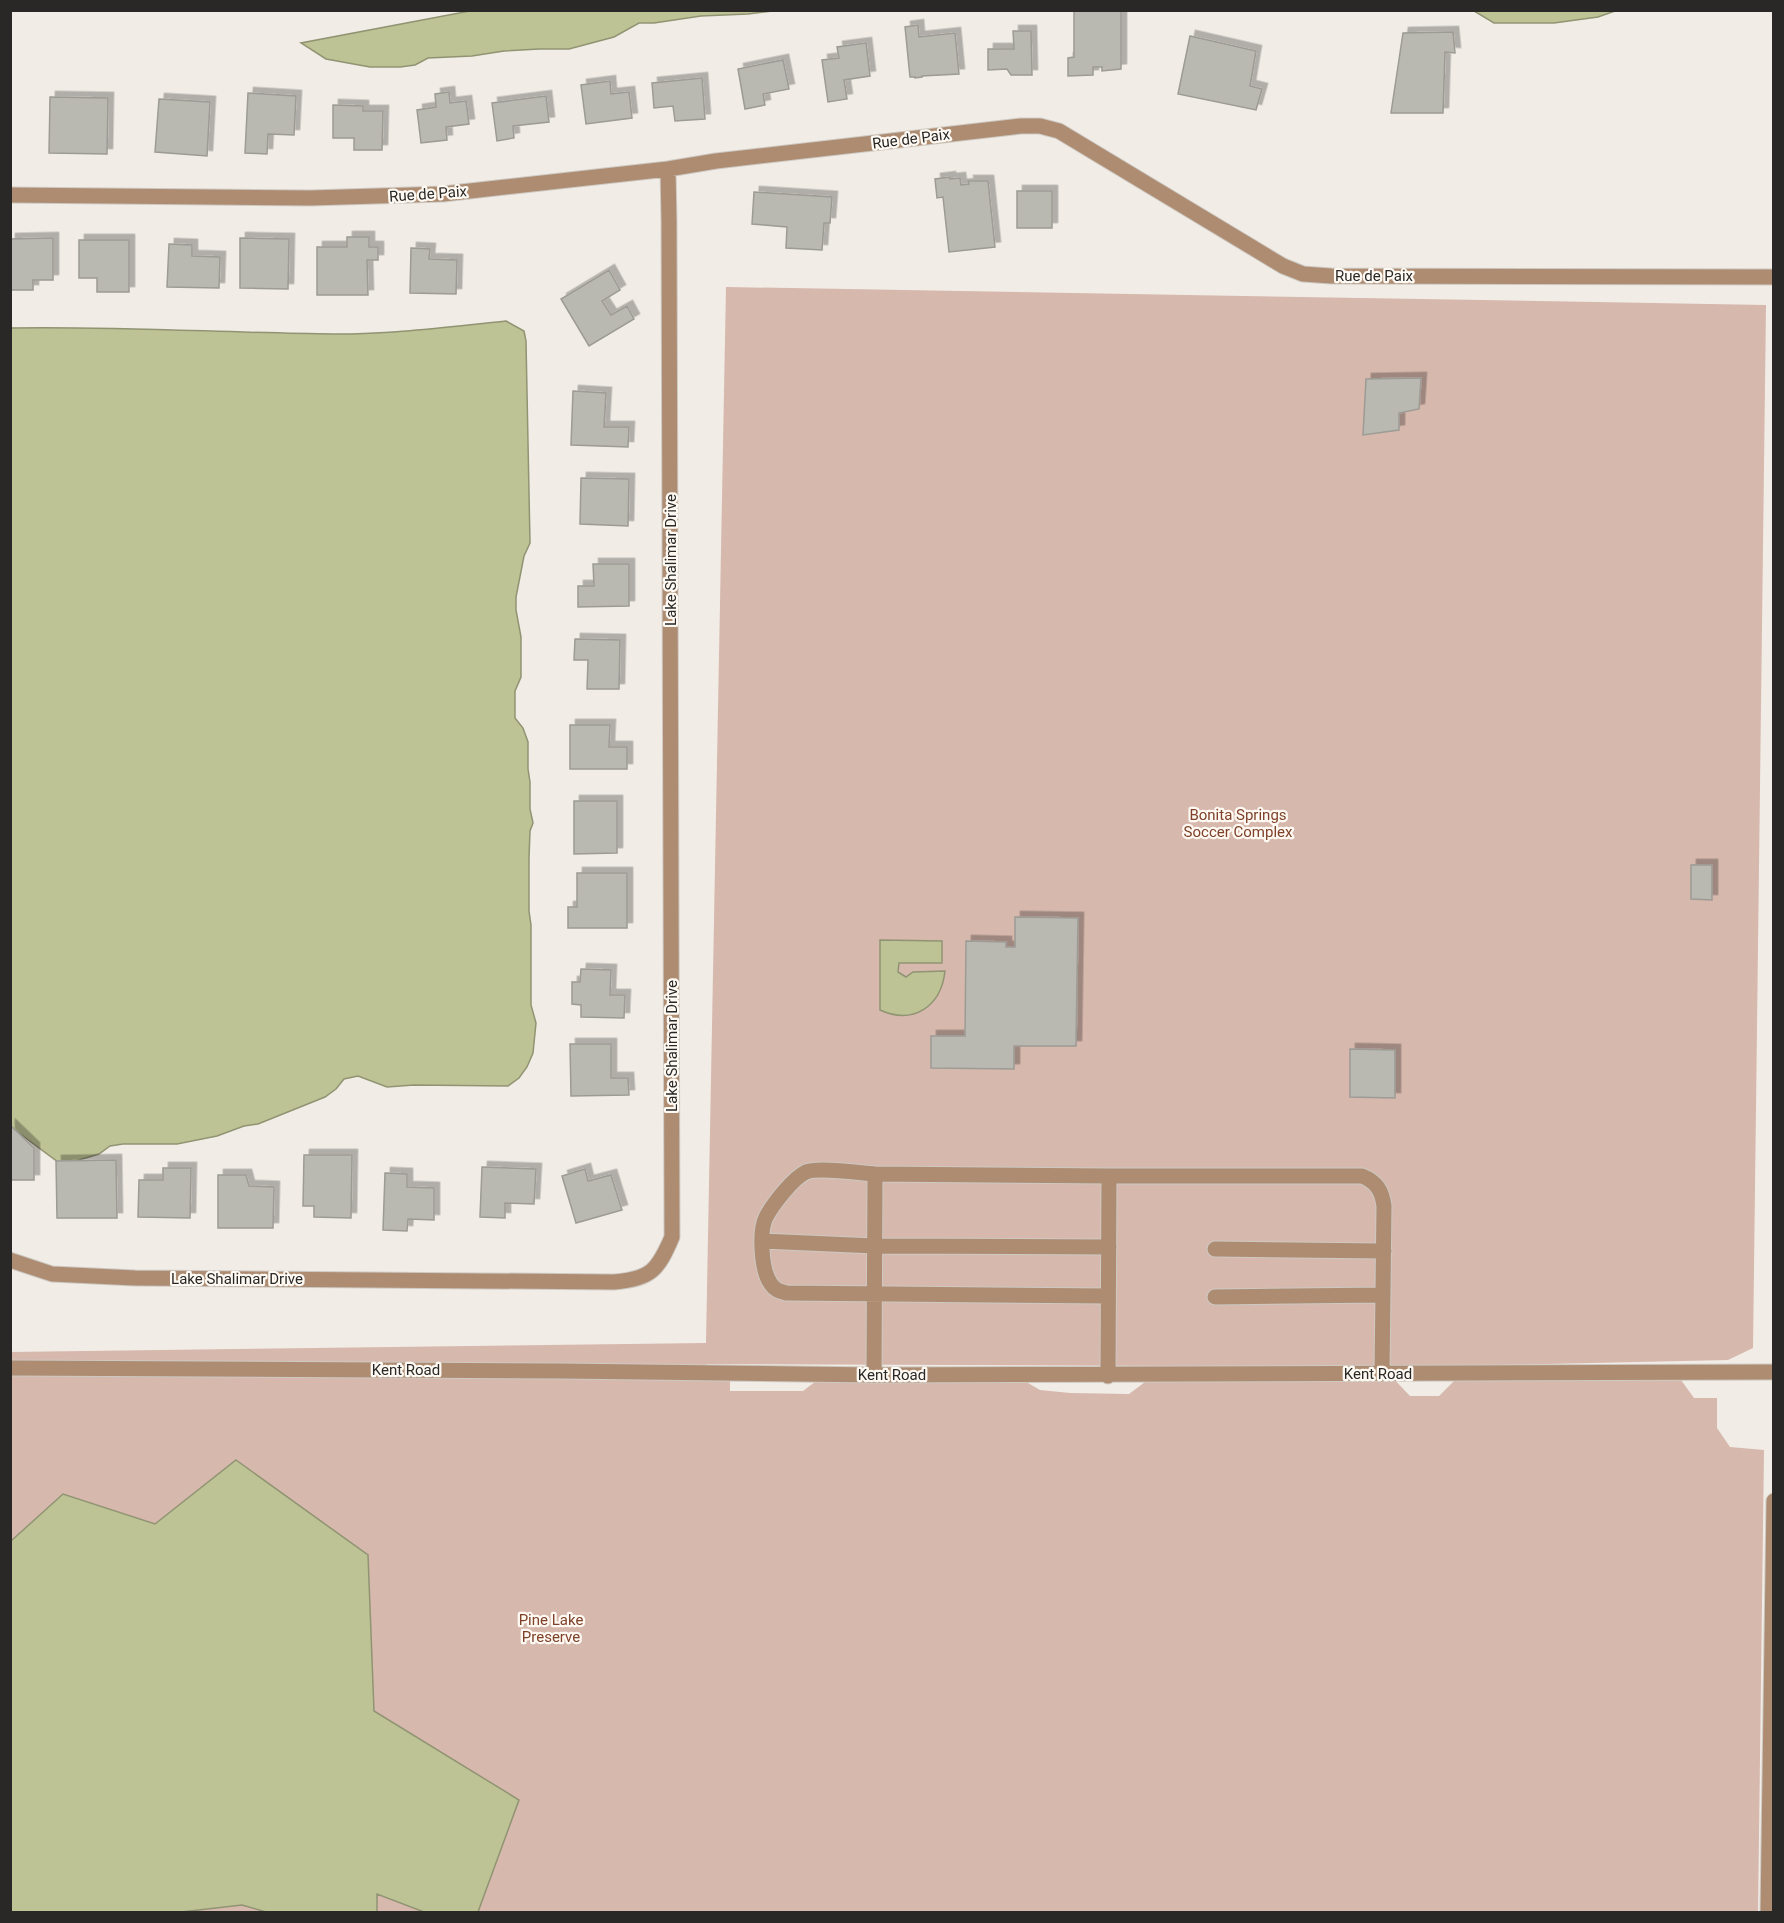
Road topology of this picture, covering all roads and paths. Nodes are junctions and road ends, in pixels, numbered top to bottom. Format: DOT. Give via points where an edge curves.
graph roads {
  1 [pos="668,169"];
  2 [pos="10,195"];
  3 [pos="1773,277"];
  4 [pos="875,1174"];
  5 [pos="1109,1176"];
  6 [pos="762,1241"];
  7 [pos="874,1246"];
  8 [pos="1109,1247"];
  9 [pos="1215,1249"];
  10 [pos="1384,1251"];
  11 [pos="10,1260"];
  12 [pos="874,1294"];
  13 [pos="1383,1295"];
  14 [pos="1108,1296"];
  15 [pos="1215,1297"];
  16 [pos="10,1368"];
  17 [pos="1773,1372"];
  18 [pos="1382,1374"];
  19 [pos="874,1375"];
  20 [pos="1108,1376"];
  21 [pos="1773,1501"];
  22 [pos="1772,1704"];
  23 [pos="1768,1912"];
  1 -- 2 [label="street, Rue de Paix" via="382,197"];
  1 -- 3 [label="street, Rue de Paix" via="1040,126 1059,130 1244,243 1303,274"];
  1 -- 11 [label="street, Lake Shalimar Drive" via="672,1237 664,1255 653,1271 634,1280 614,1282 135,1278 52,1274"];
  4 -- 5 [label="street"];
  4 -- 6 [label="street" via="807,1172 796,1178 766,1218"];
  4 -- 7 [label="street"];
  5 -- 8 [label="street"];
  5 -- 10 [label="street" via="1362,1176 1377,1184 1383,1197"];
  6 -- 7 [label="street"];
  6 -- 12 [label="street" via="763,1264 776,1290"];
  7 -- 8 [label="street"];
  7 -- 12 [label="street"];
  8 -- 14 [label="street"];
  9 -- 10 [label="street"];
  10 -- 13 [label="street"];
  12 -- 14 [label="street"];
  12 -- 19 [label="street"];
  13 -- 15 [label="street"];
  13 -- 18 [label="street"];
  14 -- 20 [label="street"];
  16 -- 19 [label="street, Kent Road"];
  17 -- 18 [label="street, Kent Road"];
  18 -- 20 [label="street, Kent Road"];
  19 -- 20 [label="street, Kent Road"];
  21 -- 22 [label="street"];
  22 -- 23 [label="street"];
}
